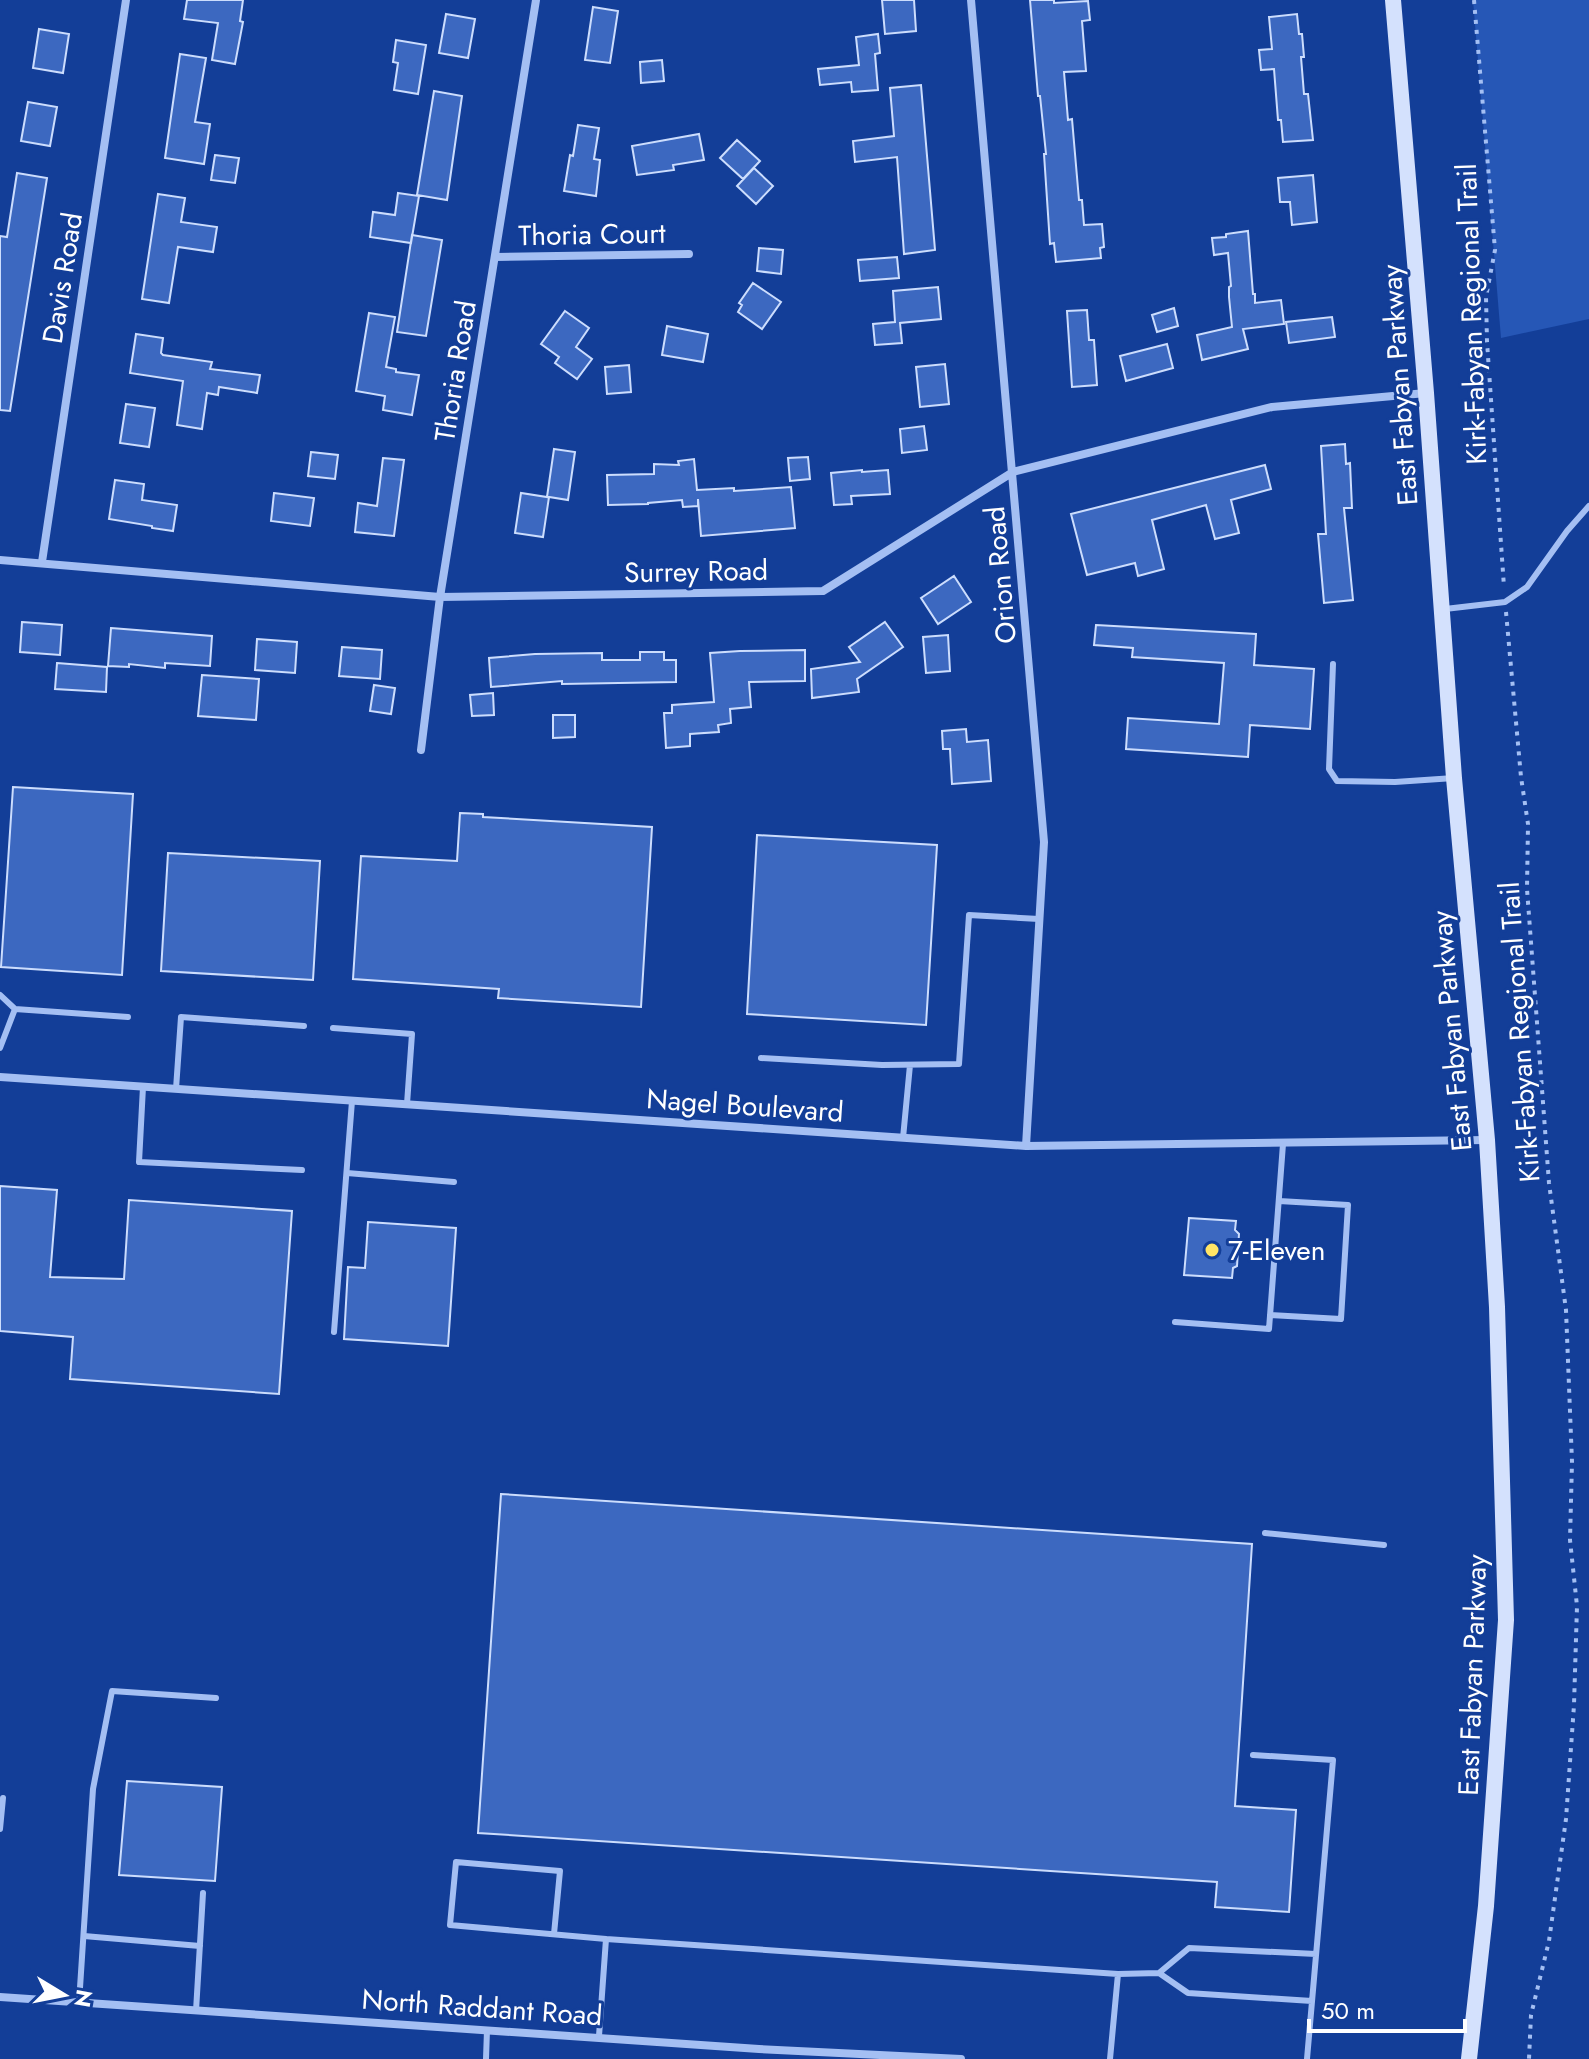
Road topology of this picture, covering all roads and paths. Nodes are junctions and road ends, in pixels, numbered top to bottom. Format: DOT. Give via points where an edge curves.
graph roads {
  1 [pos="126,0"];
  2 [pos="536,0"];
  3 [pos="971,0"];
  4 [pos="1393,0"];
  5 [pos="1474,0"];
  6 [pos="689,254"];
  7 [pos="496,257"];
  8 [pos="1426,393"];
  9 [pos="1013,472"];
  10 [pos="1589,506"];
  11 [pos="0,560"];
  12 [pos="42,562"];
  13 [pos="440,597"];
  14 [pos="1505,602"];
  15 [pos="1442,610"];
  16 [pos="1333,664"];
  17 [pos="421,750"];
  18 [pos="1454,778"];
  19 [pos="1039,919"];
  20 [pos="0,995"];
  21 [pos="15,1009"];
  22 [pos="128,1017"];
  23 [pos="304,1026"];
  24 [pos="333,1028"];
  25 [pos="0,1048"];
  26 [pos="761,1058"];
  27 [pos="910,1065"];
  28 [pos="0,1077"];
  29 [pos="143,1087"];
  30 [pos="176,1089"];
  31 [pos="352,1101"];
  32 [pos="407,1104"];
  33 [pos="903,1138"];
  34 [pos="1487,1140"];
  35 [pos="1283,1144"];
  36 [pos="1026,1146"];
  37 [pos="302,1170"];
  38 [pos="347,1173"];
  39 [pos="454,1182"];
  40 [pos="1279,1201"];
  41 [pos="1270,1315"];
  42 [pos="1175,1322"];
  43 [pos="334,1332"];
  44 [pos="1265,1533"];
  45 [pos="1384,1545"];
  46 [pos="216,1698"];
  47 [pos="1253,1755"];
  48 [pos="3,1798"];
  49 [pos="0,1829"];
  50 [pos="203,1893"];
  51 [pos="554,1934"];
  52 [pos="84,1936"];
  53 [pos="606,1939"];
  54 [pos="200,1946"];
  55 [pos="1316,1954"];
  56 [pos="1159,1973"];
  57 [pos="1118,1974"];
  58 [pos="0,1997"];
  59 [pos="1312,2001"];
  60 [pos="79,2003"];
  61 [pos="196,2011"];
  62 [pos="487,2030"];
  63 [pos="599,2036"];
  64 [pos="759,2049"];
  65 [pos="486,2059"];
  66 [pos="758,2059"];
  67 [pos="961,2059"];
  68 [pos="1110,2059"];
  69 [pos="1307,2059"];
  70 [pos="1469,2059"];
  71 [pos="1529,2059"];
  1 -- 12 [label="street, Davis Road"];
  2 -- 7 [label="street, Thoria Road"];
  3 -- 9 [label="street, Orion Road"];
  4 -- 8 [label="main road, East Fabyan Parkway"];
  5 -- 14 [label="path, Kirk-Fabyan Regional Trail" via="1495,250 1486,297 1487,342"];
  6 -- 7 [label="street, Thoria Court"];
  7 -- 13 [label="street, Thoria Road"];
  8 -- 9 [label="street, Surrey Road" via="1272,407"];
  8 -- 15 [label="main road, East Fabyan Parkway"];
  9 -- 13 [label="street, Surrey Road" via="823,591"];
  9 -- 19 [label="street, Orion Road" via="1044,842"];
  10 -- 14 [label="lane" via="1527,587"];
  11 -- 12 [label="street, Surrey Road"];
  12 -- 13 [label="street, Surrey Road"];
  13 -- 17 [label="street, Thoria Road"];
  14 -- 15 [label="lane"];
  14 -- 71 [label="path, Kirk-Fabyan Regional Trail" via="1528,824 1527,889 1549,1183 1566,1310 1570,1540 1577,1606 1566,1819 1549,1941 1531,2015"];
  15 -- 18 [label="main road, East Fabyan Parkway"];
  16 -- 18 [label="lane" via="1329,769 1337,781"];
  18 -- 34 [label="main road, East Fabyan Parkway"];
  19 -- 27 [label="lane" via="969,915 959,1064"];
  19 -- 36 [label="street, Orion Road"];
  20 -- 21 [label="lane"];
  21 -- 22 [label="lane"];
  21 -- 25 [label="lane"];
  23 -- 30 [label="lane" via="181,1017"];
  24 -- 32 [label="lane" via="412,1034"];
  26 -- 27 [label="lane"];
  27 -- 33 [label="lane"];
  28 -- 29 [label="street, Nagel Boulevard"];
  29 -- 30 [label="street, Nagel Boulevard"];
  29 -- 37 [label="lane" via="139,1162"];
  30 -- 31 [label="street, Nagel Boulevard"];
  31 -- 32 [label="street, Nagel Boulevard"];
  31 -- 38 [label="lane"];
  32 -- 33 [label="street, Nagel Boulevard"];
  33 -- 36 [label="street, Nagel Boulevard"];
  34 -- 35 [label="street, Nagel Boulevard"];
  34 -- 70 [label="main road, East Fabyan Parkway" via="1506,1620 1486,1906"];
  35 -- 36 [label="street, Nagel Boulevard"];
  35 -- 40 [label="lane"];
  38 -- 39 [label="lane"];
  38 -- 43 [label="lane"];
  40 -- 41 [label="lane"];
  40 -- 41 [label="lane" via="1348,1205 1341,1319"];
  41 -- 42 [label="lane" via="1269,1329"];
  44 -- 45 [label="lane"];
  46 -- 52 [label="lane" via="112,1691 93,1789"];
  47 -- 55 [label="lane" via="1333,1760"];
  48 -- 49 [label="lane"];
  50 -- 54 [label="lane"];
  51 -- 51 [label="lane" via="450,1925 456,1862 560,1871"];
  51 -- 53 [label="lane"];
  52 -- 54 [label="lane"];
  52 -- 60 [label="lane"];
  53 -- 57 [label="lane"];
  53 -- 63 [label="lane"];
  54 -- 61 [label="lane"];
  55 -- 56 [label="lane" via="1189,1948"];
  55 -- 59 [label="lane"];
  56 -- 57 [label="lane"];
  56 -- 59 [label="lane" via="1188,1993"];
  57 -- 68 [label="lane"];
  58 -- 60 [label="street, North Raddant Road"];
  59 -- 69 [label="lane"];
  60 -- 61 [label="street, North Raddant Road"];
  61 -- 62 [label="street, North Raddant Road"];
  62 -- 63 [label="street, North Raddant Road"];
  62 -- 65 [label="lane"];
  63 -- 64 [label="street, North Raddant Road"];
  64 -- 66 [label="lane"];
  64 -- 67 [label="street, North Raddant Road"];
}
